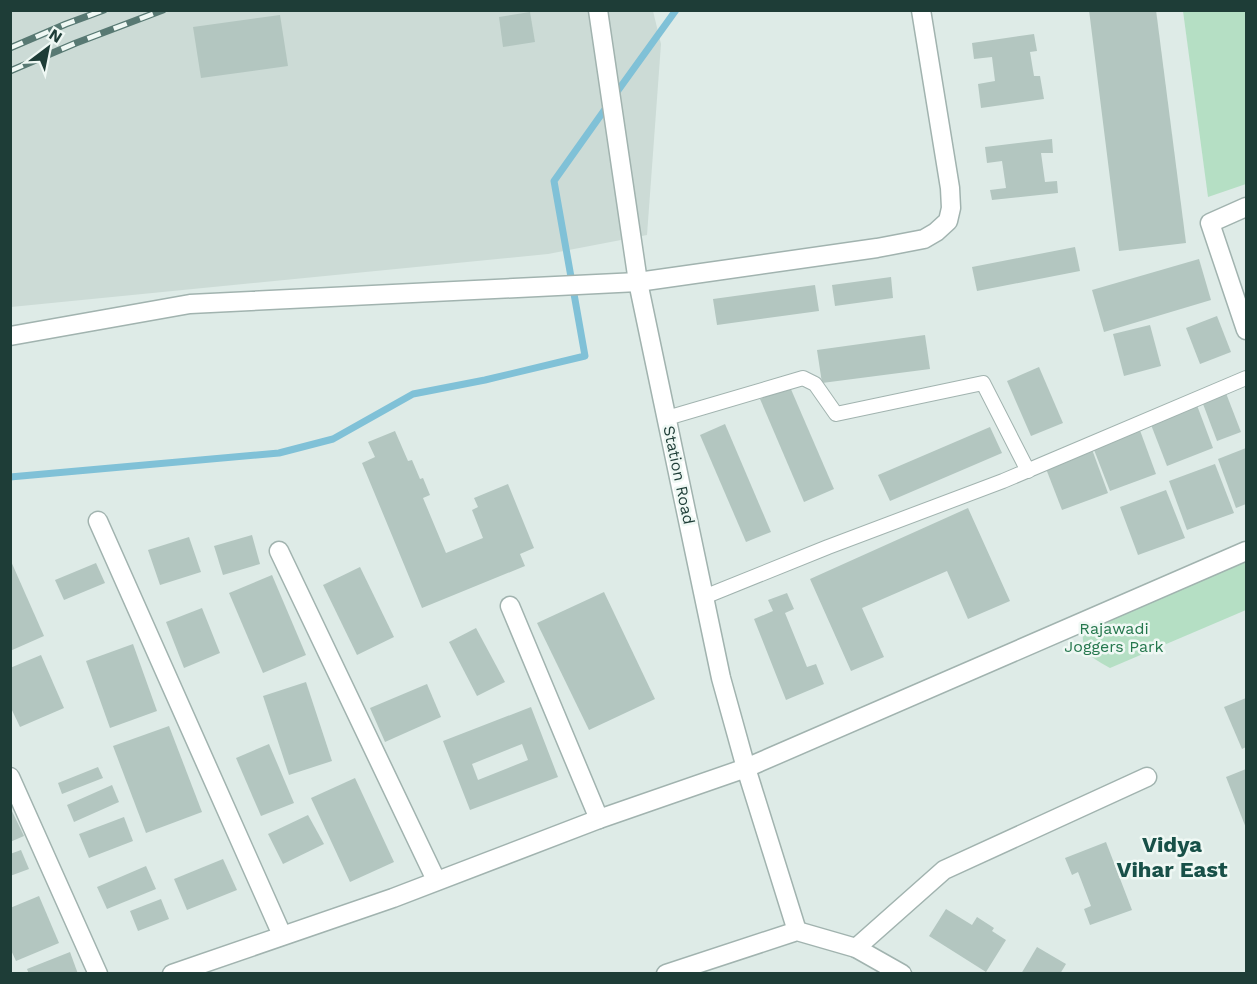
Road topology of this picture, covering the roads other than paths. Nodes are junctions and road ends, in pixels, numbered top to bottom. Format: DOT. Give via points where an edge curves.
graph roads {
  1 [pos="598,10"];
  2 [pos="921,10"];
  3 [pos="1246,207"];
  4 [pos="638,282"];
  5 [pos="1246,330"];
  6 [pos="10,336"];
  7 [pos="1246,378"];
  8 [pos="667,418"];
  9 [pos="1028,471"];
  10 [pos="98,520"];
  11 [pos="279,551"];
  12 [pos="1246,551"];
  13 [pos="704,597"];
  14 [pos="510,606"];
  15 [pos="746,768"];
  16 [pos="10,777"];
  17 [pos="1147,777"];
  18 [pos="599,819"];
  19 [pos="436,880"];
  20 [pos="797,931"];
  21 [pos="282,935"];
  22 [pos="856,948"];
  23 [pos="98,974"];
  24 [pos="172,974"];
  25 [pos="666,974"];
  26 [pos="902,974"];
  1 -- 4 [label="street, Station Road"];
  2 -- 4 [label="street" via="950,188 948,221 924,239"];
  3 -- 5 [label="street" via="1210,223"];
  4 -- 6 [label="street" via="190,304"];
  4 -- 8 [label="street, Station Road"];
  7 -- 9 [label="lane"];
  8 -- 9 [label="lane" via="803,378 815,384 836,414 983,382"];
  8 -- 13 [label="street, Station Road"];
  9 -- 13 [label="lane"];
  10 -- 21 [label="street"];
  11 -- 19 [label="street"];
  12 -- 15 [label="street"];
  13 -- 15 [label="street, Station Road"];
  14 -- 18 [label="street"];
  15 -- 18 [label="street"];
  15 -- 20 [label="street, Station Road"];
  16 -- 23 [label="street"];
  17 -- 22 [label="street" via="944,870"];
  18 -- 19 [label="street"];
  19 -- 21 [label="street"];
  20 -- 22 [label="street"];
  20 -- 25 [label="street"];
  21 -- 24 [label="street"];
  22 -- 26 [label="street"];
}
